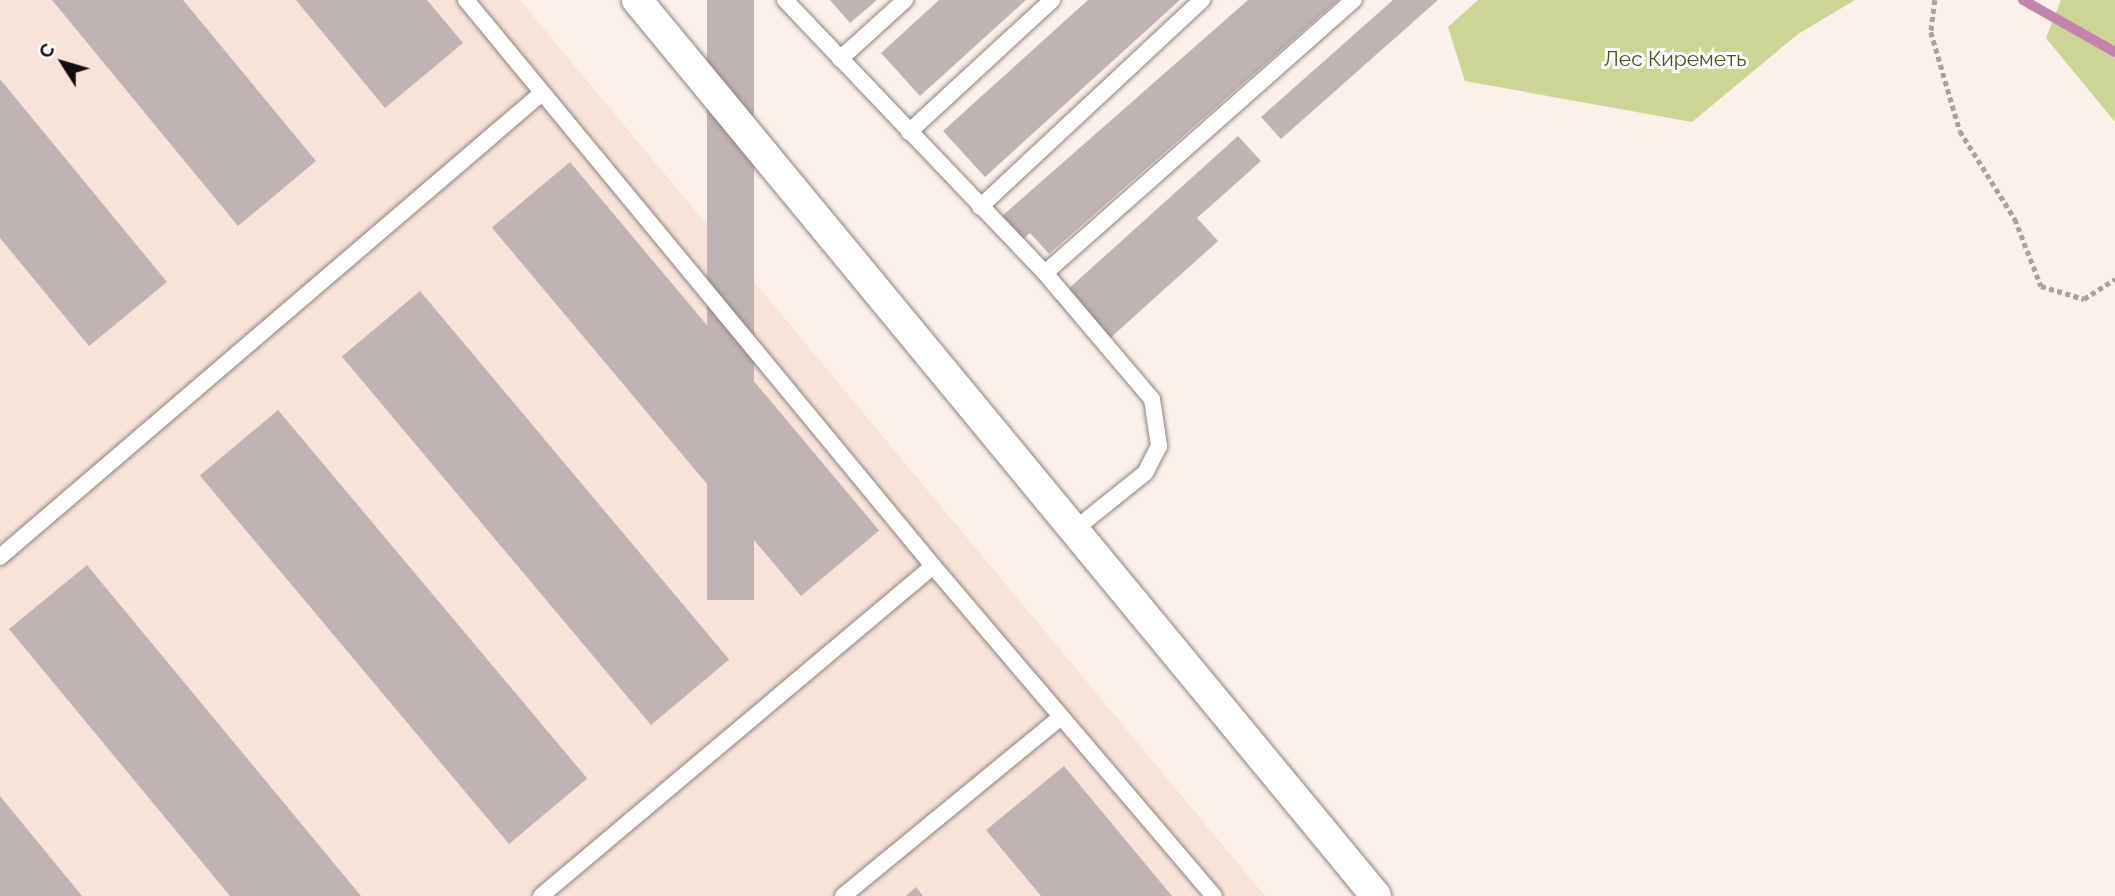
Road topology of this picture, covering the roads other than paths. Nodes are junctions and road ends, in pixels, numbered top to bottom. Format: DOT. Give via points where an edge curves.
graph roads {
  1 [pos="466,0"];
  2 [pos="638,0"];
  3 [pos="785,0"];
  4 [pos="905,0"];
  5 [pos="1052,0"];
  6 [pos="1202,0"];
  7 [pos="1354,0"];
  8 [pos="840,58"];
  9 [pos="542,93"];
  10 [pos="909,132"];
  11 [pos="980,207"];
  12 [pos="1045,273"];
  13 [pos="1074,530"];
  14 [pos="0,557"];
  15 [pos="933,566"];
  16 [pos="1061,717"];
  17 [pos="541,896"];
  18 [pos="843,896"];
  19 [pos="1214,896"];
  20 [pos="1376,896"];
  1 -- 9 [label="lane"];
  2 -- 13 [label="street"];
  3 -- 8 [label="lane"];
  4 -- 8 [label="lane"];
  5 -- 10 [label="lane"];
  6 -- 11 [label="lane"];
  7 -- 12 [label="lane"];
  8 -- 10 [label="lane"];
  9 -- 14 [label="lane"];
  9 -- 15 [label="lane"];
  10 -- 11 [label="lane"];
  11 -- 12 [label="lane"];
  12 -- 13 [label="lane" via="1132,371 1152,399 1158,420 1159,446 1145,473"];
  13 -- 20 [label="street"];
  15 -- 16 [label="lane"];
  15 -- 17 [label="lane"];
  16 -- 18 [label="lane"];
  16 -- 19 [label="lane"];
}
